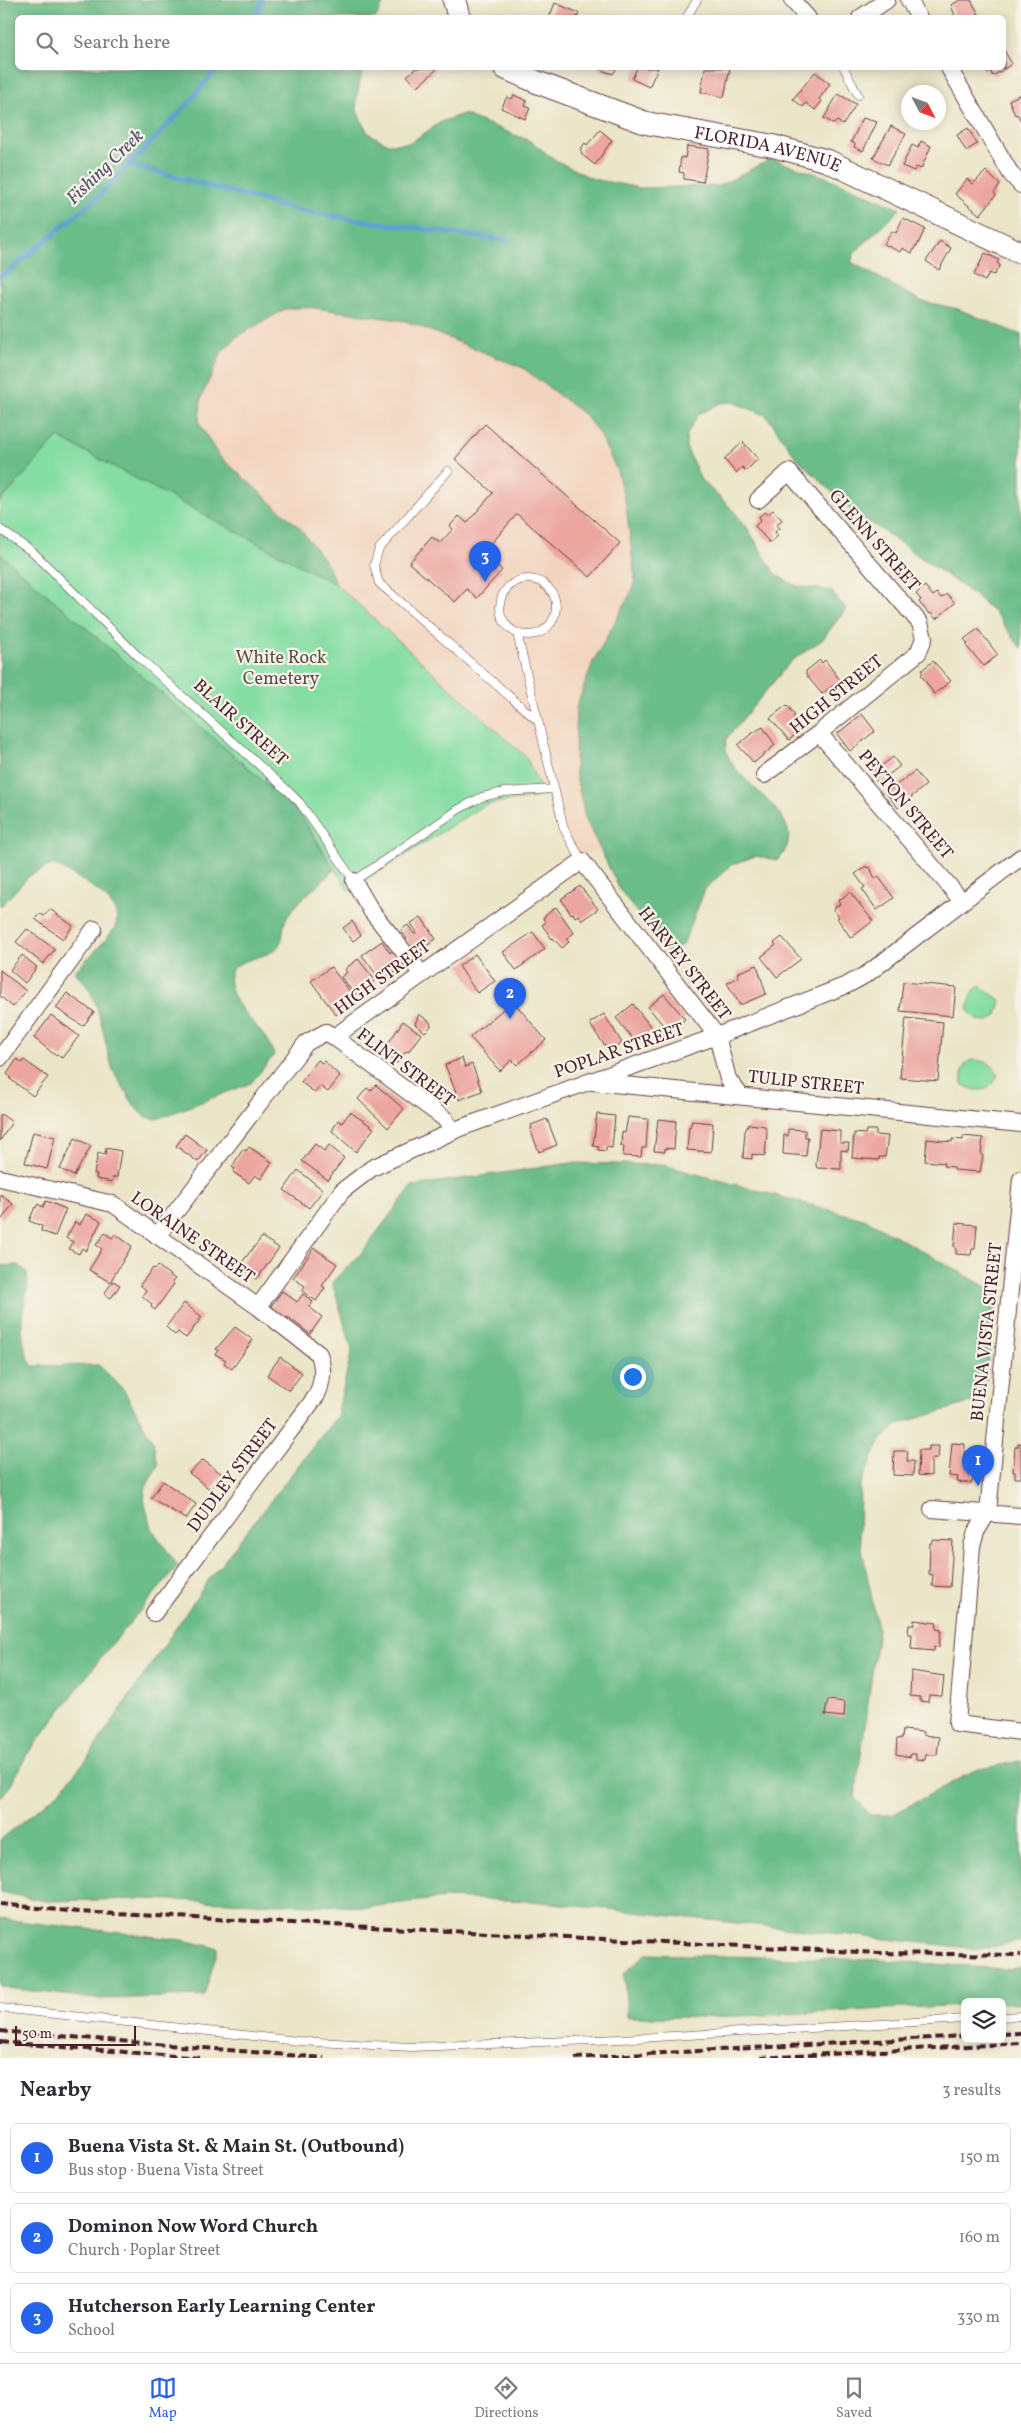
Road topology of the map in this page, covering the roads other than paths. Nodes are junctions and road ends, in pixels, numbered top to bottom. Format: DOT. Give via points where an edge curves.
graph roads {
  1 [pos="454,0"];
  2 [pos="697,0"];
  3 [pos="792,0"];
  4 [pos="887,0"];
  5 [pos="909,0"];
  6 [pos="458,15"];
  7 [pos="688,15"];
  8 [pos="805,15"];
  9 [pos="864,15"];
  10 [pos="917,15"];
  11 [pos="510,70"];
  12 [pos="845,70"];
  13 [pos="949,70"];
  14 [pos="858,94"];
  15 [pos="1021,185"];
  16 [pos="1021,253"];
  17 [pos="448,470"];
  18 [pos="758,500"];
  19 [pos="1,530"];
  20 [pos="517,633"];
  21 [pos="924,638"];
  22 [pos="538,721"];
  23 [pos="819,733"];
  24 [pos="764,774"];
  25 [pos="554,789"];
  26 [pos="1021,857"];
  27 [pos="582,861"];
  28 [pos="354,881"];
  29 [pos="962,901"];
  30 [pos="94,929"];
  31 [pos="421,973"];
  32 [pos="717,1036"];
  33 [pos="334,1037"];
  34 [pos="0,1058"];
  35 [pos="586,1082"];
  36 [pos="741,1096"];
  37 [pos="1021,1124"];
  38 [pos="452,1132"];
  39 [pos="0,1178"];
  40 [pos="1021,1179"];
  41 [pos="157,1236"];
  42 [pos="258,1307"];
  43 [pos="319,1354"];
  44 [pos="932,1509"];
  45 [pos="988,1512"];
  46 [pos="1021,1516"];
  47 [pos="154,1614"];
  48 [pos="1021,1732"];
  49 [pos="0,2008"];
  50 [pos="1021,2016"];
  51 [pos="1006,2017"];
  52 [pos="961,2019"];
  1 -- 6 [label="main road"];
  2 -- 7 [label="lane"];
  3 -- 8 [label="street"];
  4 -- 9 [label="street"];
  5 -- 10 [label="street"];
  11 -- 16 [label="main road, FLORIDA AVENUE" via="646,123 773,146 828,161"];
  12 -- 14 [label="lane"];
  13 -- 15 [label="street" via="1011,174"];
  17 -- 22 [label="lane" via="379,549 374,565 379,583"];
  18 -- 21 [label="street, GLENN STREET" via="789,472 920,623"];
  19 -- 28 [label="lane, BLAIR STREET" via="34,553 141,659 288,791"];
  20 -- 20 [label="lane" via="535,634 554,617 554,599 545,585 537,581 528,579 510,586 500,602 503,620"];
  20 -- 22 [label="lane"];
  21 -- 23 [label="street, HIGH STREET" via="918,653"];
  22 -- 25 [label="lane"];
  23 -- 24 [label="street, HIGH STREET"];
  23 -- 29 [label="street, PEYTON STREET"];
  25 -- 27 [label="lane" via="564,829"];
  25 -- 28 [label="lane" via="504,792 482,797"];
  26 -- 29 [label="street, POPLAR STREET"];
  27 -- 31 [label="street, HIGH STREET"];
  27 -- 32 [label="street, HARVEY STREET"];
  28 -- 31 [label="street, BLAIR STREET" via="372,912"];
  29 -- 32 [label="street, POPLAR STREET" via="867,974 847,985"];
  30 -- 34 [label="street"];
  31 -- 33 [label="street, HIGH STREET"];
  32 -- 35 [label="street, POPLAR STREET"];
  32 -- 36 [label="street, HARVEY STREET" via="728,1079"];
  33 -- 38 [label="street, FLINT STREET" via="445,1119"];
  33 -- 41 [label="street, HIGH STREET" via="326,1032 306,1043"];
  35 -- 36 [label="street, TULIP STREET"];
  35 -- 38 [label="street, POPLAR STREET"];
  36 -- 37 [label="street, TULIP STREET"];
  38 -- 42 [label="street, POPLAR STREET" via="372,1168 342,1191"];
  39 -- 41 [label="street, LORAINE STREET" via="113,1204"];
  40 -- 45 [label="street, BUENA VISTA STREET"];
  41 -- 42 [label="street, LORAINE STREET"];
  42 -- 43 [label="street, LORAINE STREET"];
  43 -- 47 [label="street, DUDLEY STREET" via="323,1380 317,1395"];
  44 -- 45 [label="street"];
  45 -- 46 [label="street"];
  45 -- 48 [label="street, BUENA VISTA STREET" via="972,1546 957,1724"];
  49 -- 52 [label="lane" via="298,2041 410,2047 621,2039"];
  50 -- 51 [label="lane"];
}
